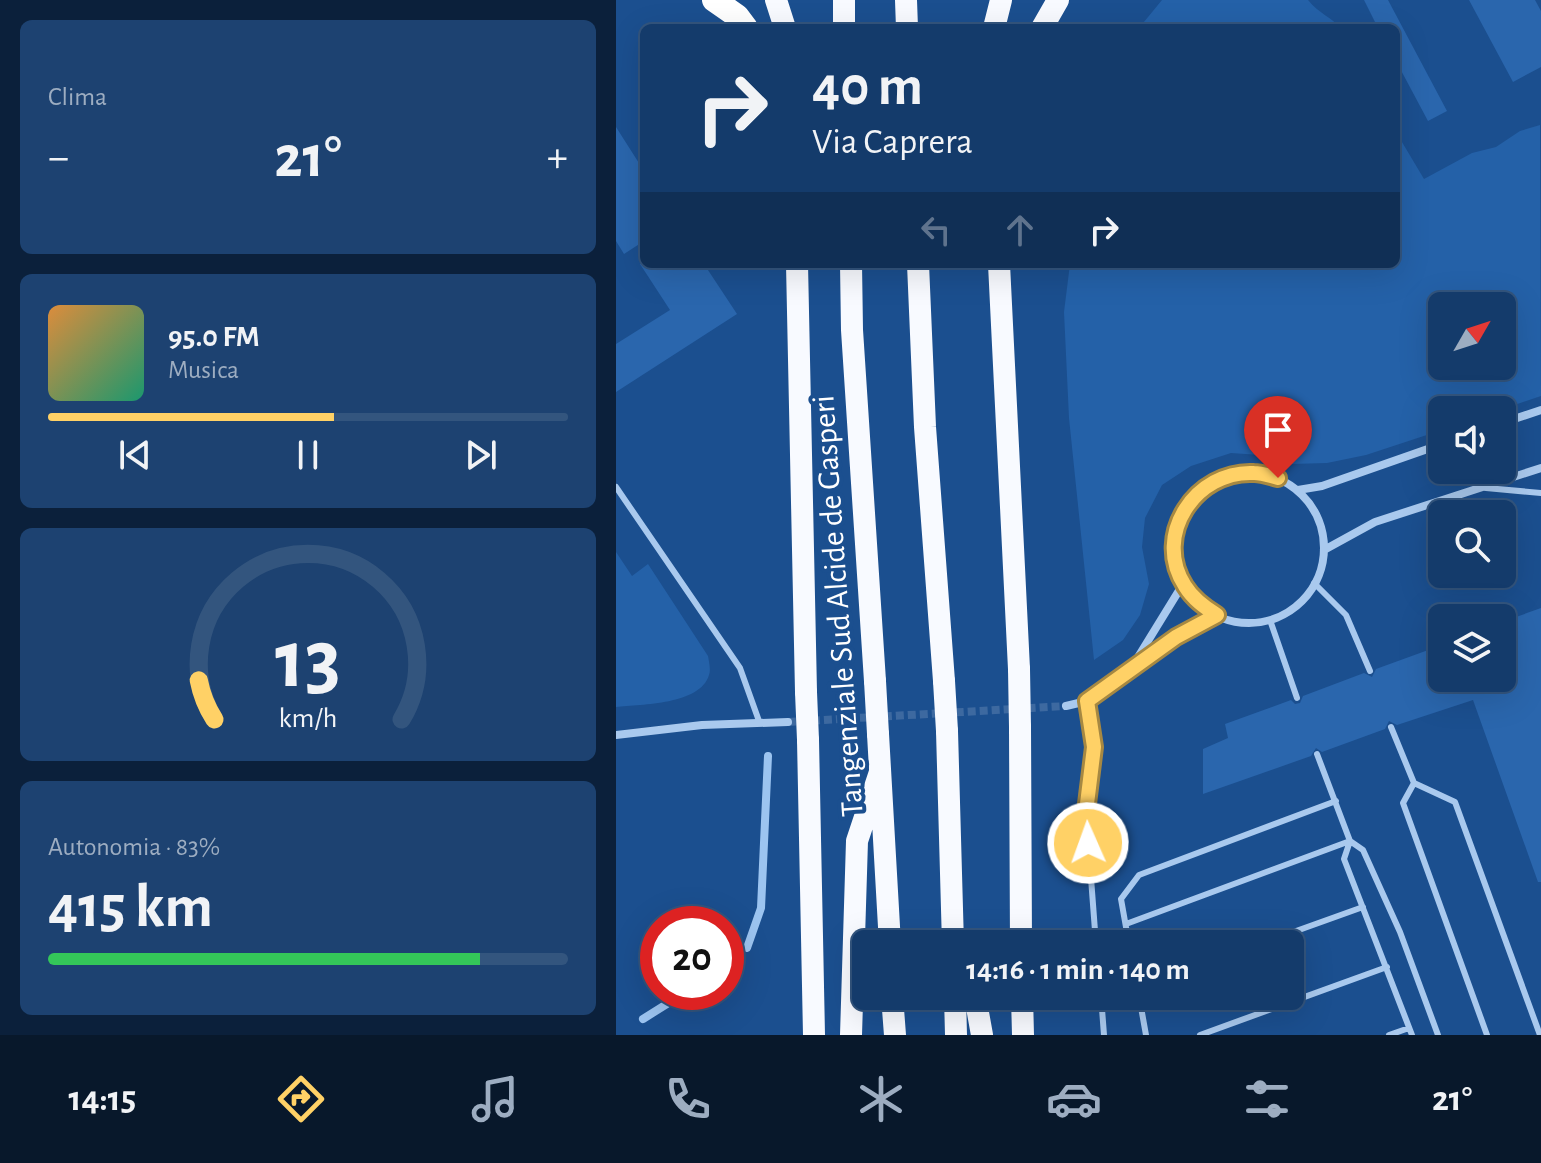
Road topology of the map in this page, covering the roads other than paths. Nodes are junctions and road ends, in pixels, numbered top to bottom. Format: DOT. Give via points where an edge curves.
graph roads {
  1 [pos="714,0"];
  2 [pos="776,0"];
  3 [pos="844,0"];
  4 [pos="1001,0"];
  5 [pos="1058,0"];
  6 [pos="906,1"];
  7 [pos="743,24"];
  8 [pos="784,24"];
  9 [pos="844,24"];
  10 [pos="907,24"];
  11 [pos="995,24"];
  12 [pos="1044,24"];
  13 [pos="797,268"];
  14 [pos="851,268"];
  15 [pos="918,268"];
  16 [pos="999,268"];
  17 [pos="1541,410"];
  18 [pos="1516,418"];
  19 [pos="1428,449"];
  20 [pos="1541,468"];
  21 [pos="616,487"];
  22 [pos="1486,488"];
  23 [pos="1298,490"];
  24 [pos="1541,493"];
  25 [pos="1324,550"];
  26 [pos="1314,583"];
  27 [pos="1183,584"];
  28 [pos="1217,615"];
  29 [pos="1270,620"];
  30 [pos="1132,666"];
  31 [pos="1370,671"];
  32 [pos="1297,698"];
  33 [pos="1087,701"];
  34 [pos="1066,706"];
  35 [pos="759,721"];
  36 [pos="788,722"];
  37 [pos="1391,727"];
  38 [pos="616,735"];
  39 [pos="1317,754"];
  40 [pos="880,772"];
  41 [pos="1414,783"];
  42 [pos="1336,801"];
  43 [pos="1350,841"];
  44 [pos="952,877"];
  45 [pos="1363,907"];
  46 [pos="1126,924"];
  47 [pos="889,930"];
  48 [pos="953,930"];
  49 [pos="961,930"];
  50 [pos="1021,930"];
  51 [pos="1095,930"];
  52 [pos="1127,930"];
  53 [pos="1299,930"];
  54 [pos="1387,967"];
  55 [pos="893,1010"];
  56 [pos="955,1010"];
  57 [pos="978,1010"];
  58 [pos="1022,1010"];
  59 [pos="1102,1010"];
  60 [pos="1142,1010"];
  61 [pos="1411,1031"];
  62 [pos="814,1035"];
  63 [pos="851,1035"];
  64 [pos="895,1035"];
  65 [pos="956,1035"];
  66 [pos="982,1035"];
  67 [pos="1023,1035"];
  68 [pos="1104,1035"];
  69 [pos="1146,1035"];
  70 [pos="1200,1035"];
  71 [pos="1389,1035"];
  72 [pos="1438,1035"];
  73 [pos="1487,1035"];
  74 [pos="1540,1035"];
  1 -- 7 [label="highway"];
  2 -- 8 [label="highway"];
  3 -- 9 [label="highway"];
  4 -- 11 [label="highway"];
  5 -- 12 [label="highway"];
  6 -- 10 [label="highway"];
  13 -- 62 [label="highway, bridge"];
  14 -- 40 [label="highway, Tangenziale Sud Alcide de Gasperi, bridge"];
  15 -- 44 [label="highway, bridge"];
  16 -- 50 [label="highway, bridge" via="1019,669"];
  17 -- 18 [label="street"];
  19 -- 23 [label="street"];
  20 -- 22 [label="street"];
  21 -- 35 [label="lane" via="740,668"];
  22 -- 24 [label="lane"];
  22 -- 25 [label="street" via="1375,522"];
  23 -- 25 [label="street" via="1318,517"];
  23 -- 27 [label="street" via="1255,472 1232,474 1193,497 1174,539"];
  25 -- 26 [label="street"];
  26 -- 29 [label="street" via="1292,610"];
  26 -- 31 [label="lane" via="1346,615"];
  27 -- 28 [label="street" via="1197,603"];
  27 -- 30 [label="street"];
  28 -- 29 [label="street" via="1243,622"];
  28 -- 30 [label="street"];
  29 -- 32 [label="lane"];
  30 -- 33 [label="street"];
  33 -- 34 [label="street"];
  33 -- 51 [label="lane" via="1094,747 1086,812"];
  35 -- 36 [label="street"];
  35 -- 38 [label="street"];
  37 -- 41 [label="lane"];
  39 -- 42 [label="lane"];
  40 -- 47 [label="highway, Tangenziale Sud Alcide de Gasperi"];
  40 -- 63 [label="highway" via="857,841"];
  41 -- 73 [label="lane" via="1403,803"];
  41 -- 74 [label="lane" via="1455,802"];
  42 -- 43 [label="lane"];
  42 -- 46 [label="lane" via="1139,875 1121,899"];
  43 -- 45 [label="lane" via="1344,859"];
  43 -- 46 [label="lane"];
  43 -- 72 [label="lane" via="1363,850"];
  44 -- 48 [label="highway"];
  44 -- 49 [label="highway"];
  45 -- 53 [label="lane"];
  45 -- 54 [label="lane"];
  46 -- 52 [label="lane"];
  54 -- 61 [label="lane"];
  54 -- 70 [label="lane"];
  55 -- 64 [label="highway"];
  56 -- 65 [label="highway"];
  57 -- 66 [label="highway"];
  58 -- 67 [label="highway"];
  59 -- 68 [label="lane"];
  60 -- 69 [label="lane"];
  61 -- 71 [label="lane"];
}
